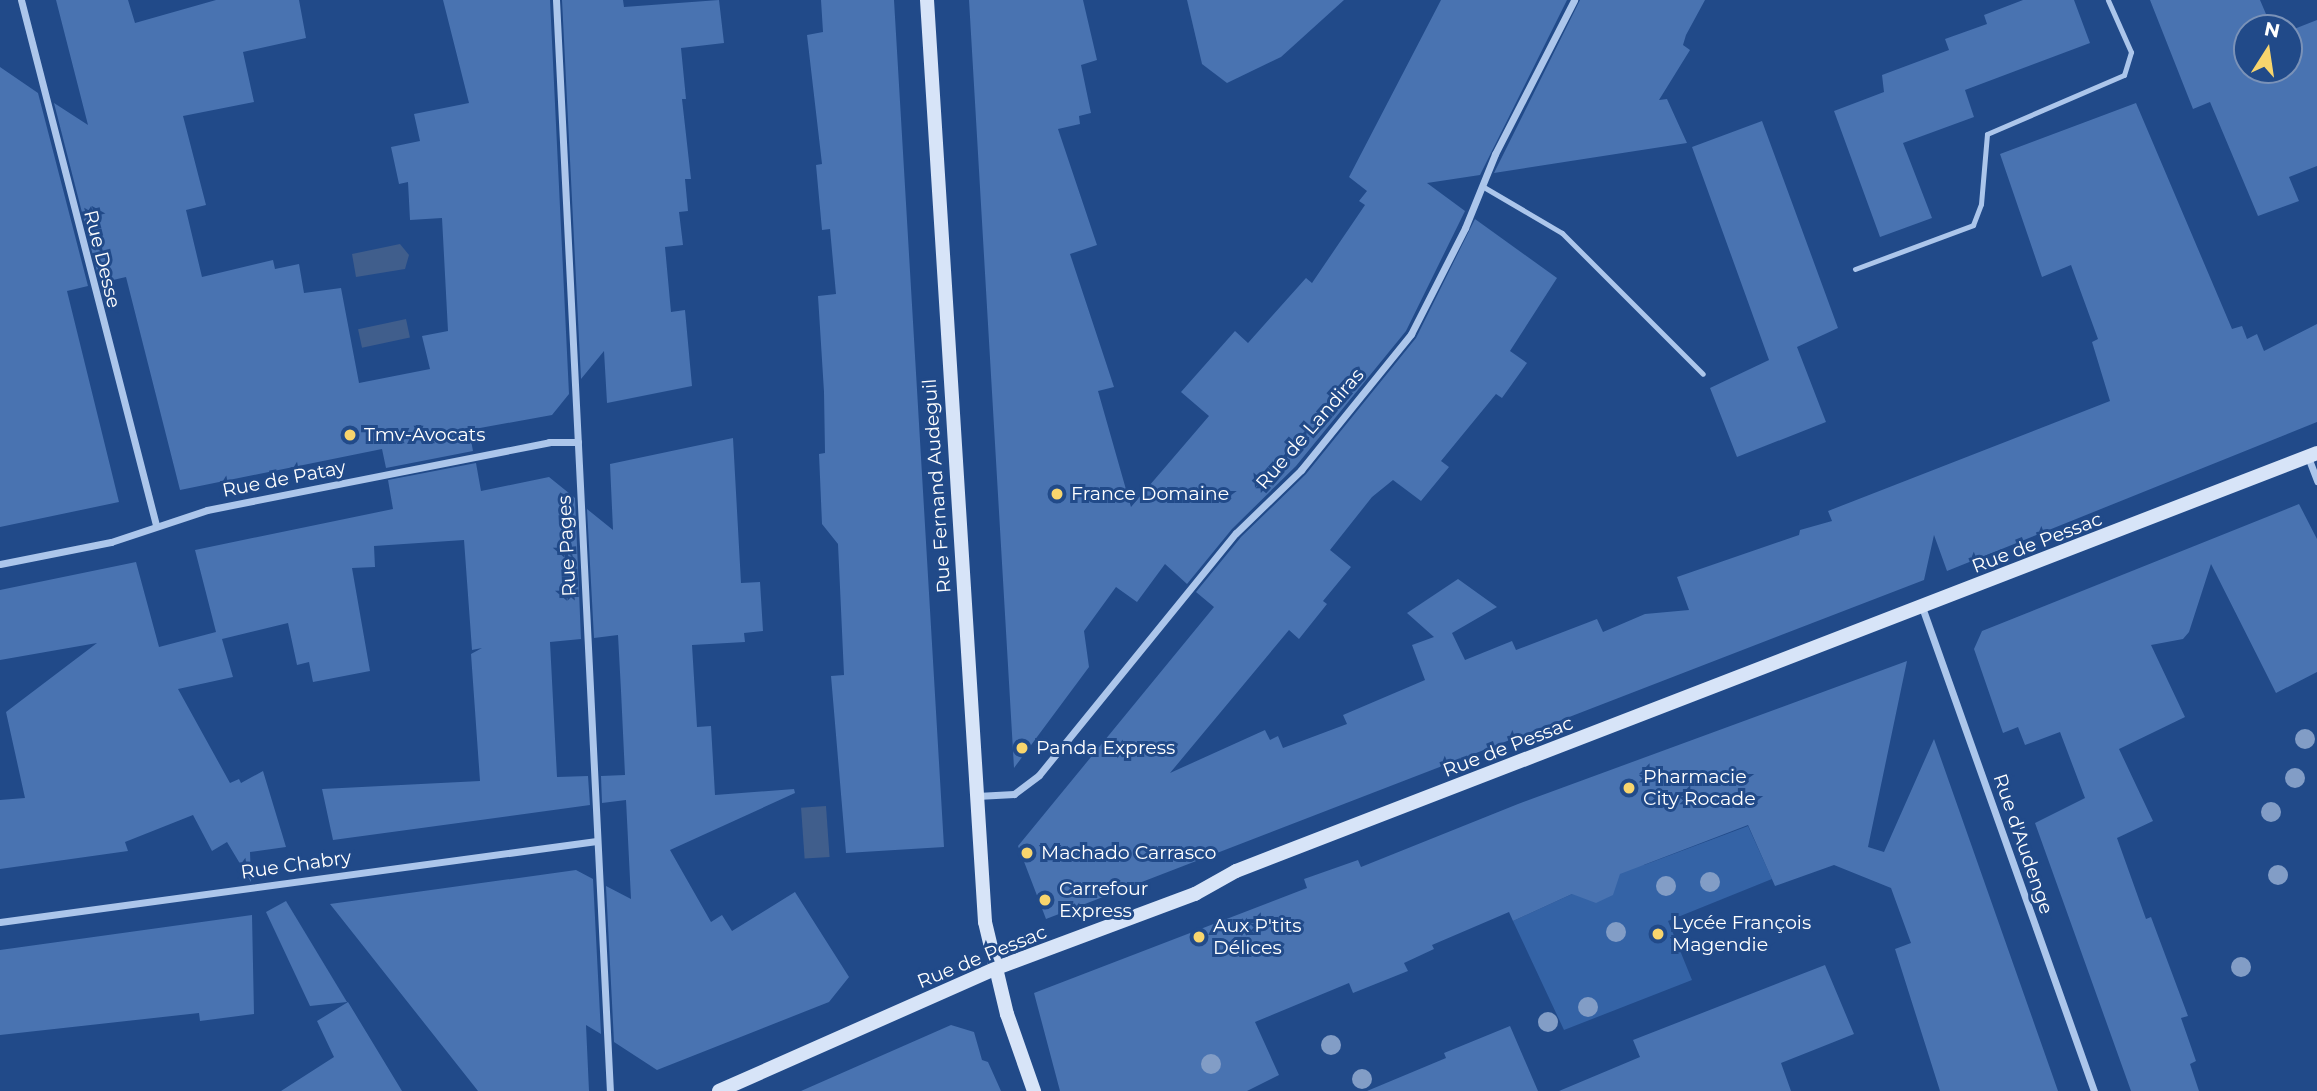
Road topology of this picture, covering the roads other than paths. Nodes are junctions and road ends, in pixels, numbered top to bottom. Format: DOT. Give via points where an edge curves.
graph roads {
  1 [pos="21,0"];
  2 [pos="556,0"];
  3 [pos="927,0"];
  4 [pos="1574,0"];
  5 [pos="2108,0"];
  6 [pos="1482,186"];
  7 [pos="1855,270"];
  8 [pos="1703,374"];
  9 [pos="578,442"];
  10 [pos="2312,455"];
  11 [pos="2317,481"];
  12 [pos="156,526"];
  13 [pos="0,564"];
  14 [pos="1922,607"];
  15 [pos="976,796"];
  16 [pos="597,841"];
  17 [pos="0,922"];
  18 [pos="994,969"];
  19 [pos="610,1091"];
  20 [pos="719,1091"];
  21 [pos="1034,1091"];
  22 [pos="2094,1091"];
  1 -- 12 [label="street, Rue Desse"];
  2 -- 9 [label="street, Rue Pages"];
  3 -- 15 [label="main road, Rue Fernand Audeguil"];
  4 -- 6 [label="street, Rue de Landiras"];
  5 -- 7 [label="lane" via="2131,52 2124,75 1987,134 1981,204 1973,225"];
  6 -- 8 [label="lane" via="1562,233"];
  6 -- 15 [label="street, Rue de Landiras" via="1411,334 1301,470 1236,533 1039,775 1014,794"];
  9 -- 12 [label="street, Rue de Patay" via="549,442 207,510"];
  9 -- 16 [label="street, Rue Pages"];
  10 -- 11 [label="street"];
  10 -- 14 [label="main road, Rue de Pessac"];
  12 -- 13 [label="street, Rue de Patay" via="111,542"];
  14 -- 18 [label="main road, Rue de Pessac"];
  14 -- 22 [label="street, Rue d'Audenge"];
  15 -- 18 [label="main road, Rue Fernand Audeguil" via="985,922"];
  16 -- 17 [label="street, Rue Chabry"];
  16 -- 19 [label="street, Rue Pages"];
  18 -- 20 [label="main road, Rue de Pessac"];
  18 -- 21 [label="main road, Rue Fernand Audeguil"];
}
